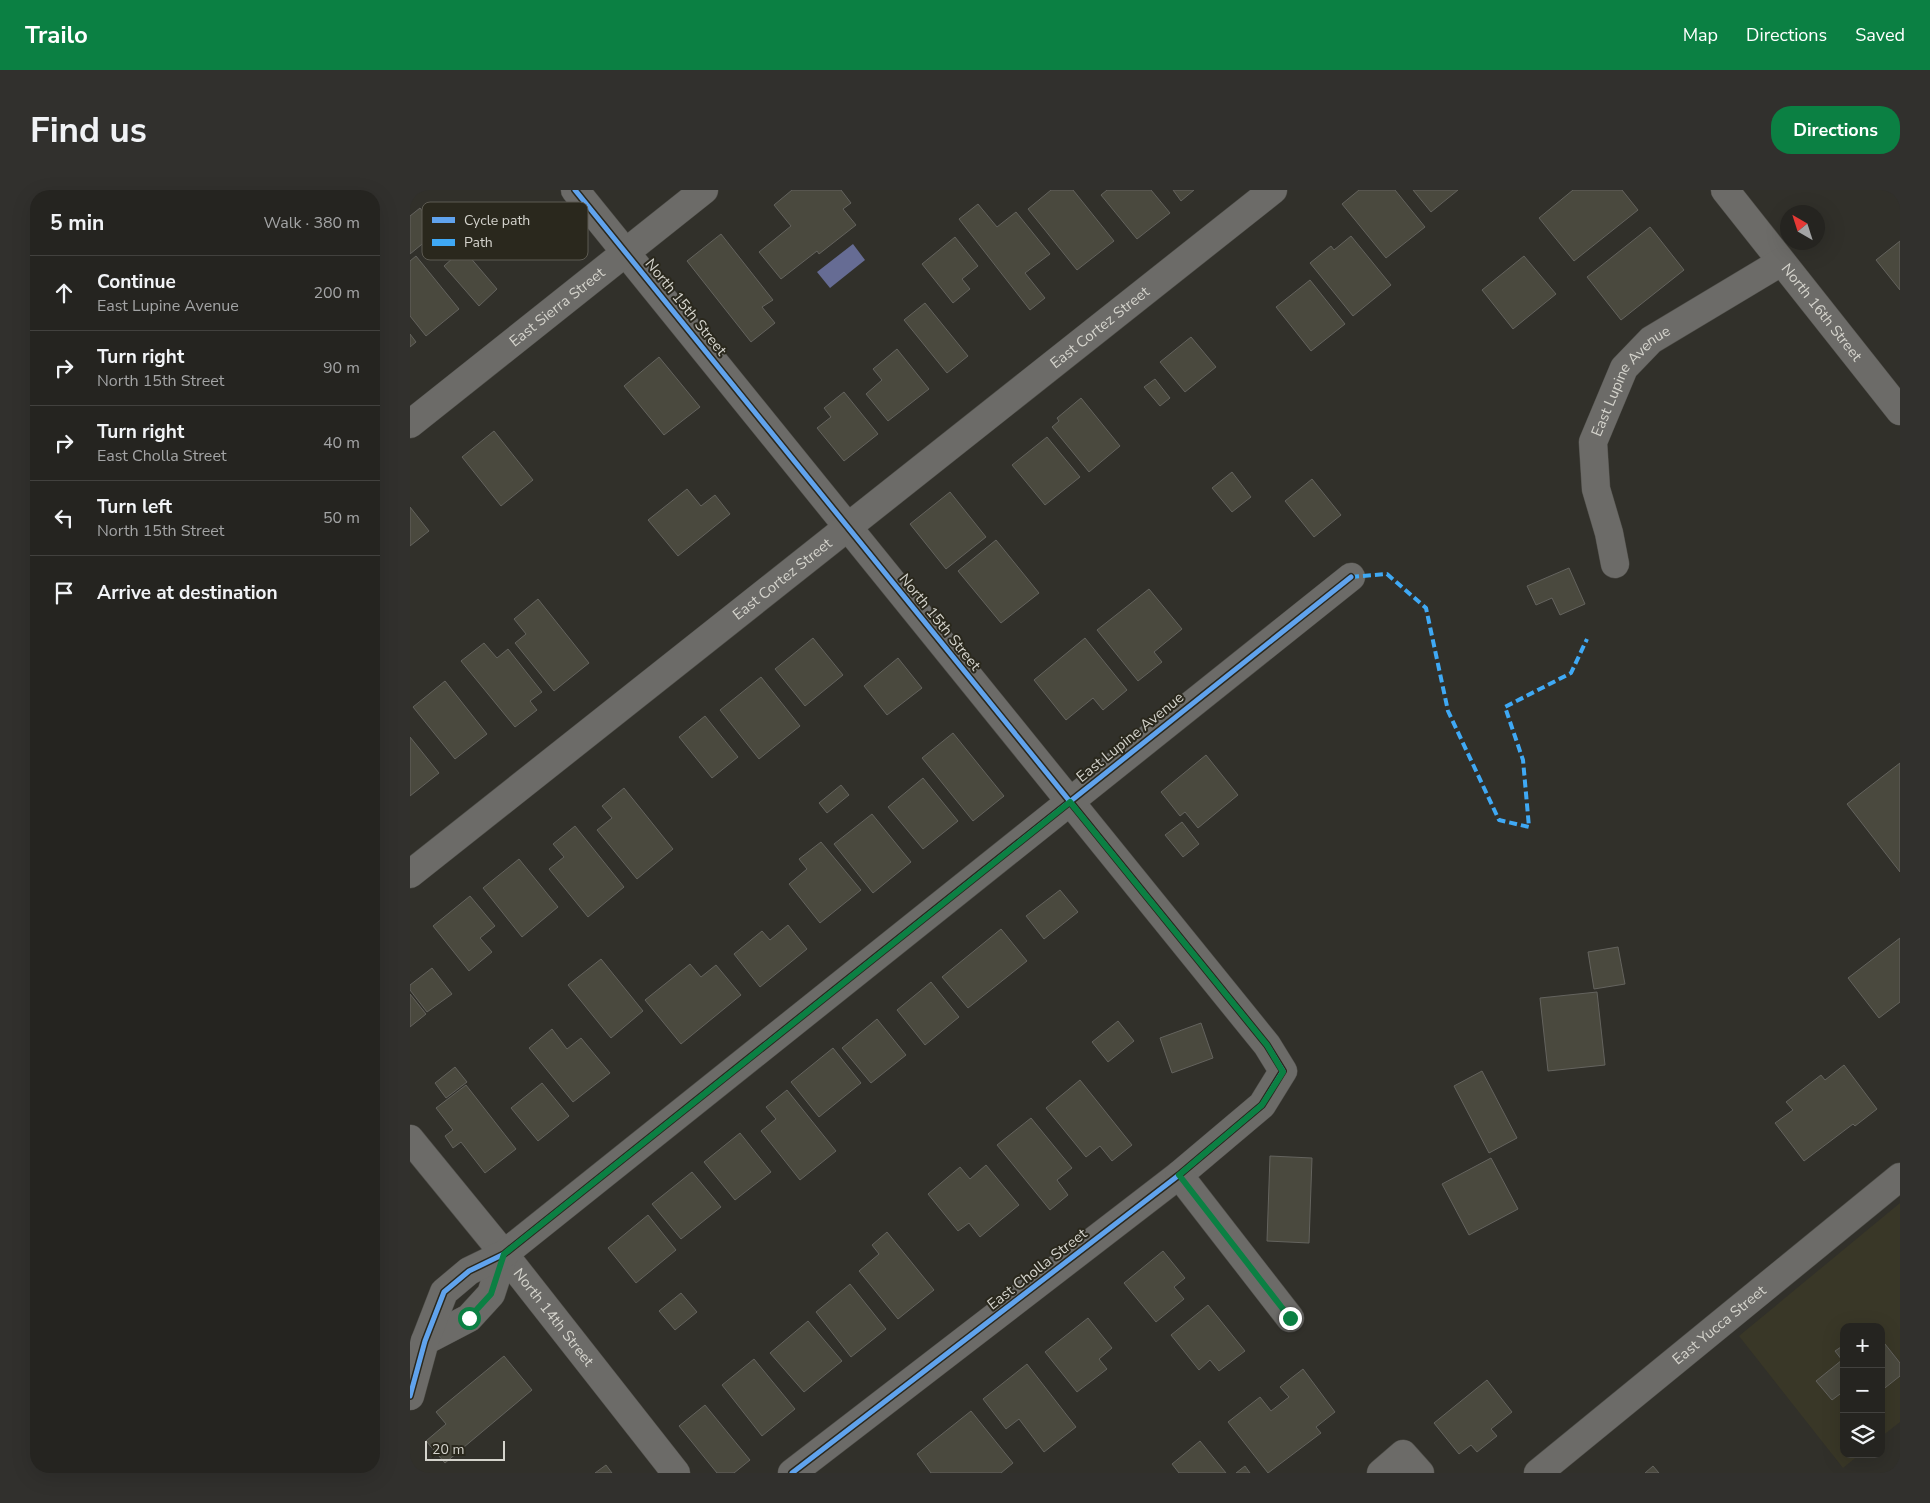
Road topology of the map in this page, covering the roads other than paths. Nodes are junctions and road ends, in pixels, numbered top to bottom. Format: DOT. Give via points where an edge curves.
graph roads {
  1 [pos="575,190"];
  2 [pos="704,190"];
  3 [pos="1273,190"];
  4 [pos="1725,190"];
  5 [pos="585,202"];
  6 [pos="588,206"];
  7 [pos="626,252"];
  8 [pos="1781,262"];
  9 [pos="1900,411"];
  10 [pos="410,424"];
  11 [pos="848,528"];
  12 [pos="1615,564"];
  13 [pos="1351,577"];
  14 [pos="1070,802"];
  15 [pos="410,874"];
  16 [pos="1283,1072"];
  17 [pos="410,1139"];
  18 [pos="1179,1175"];
  19 [pos="1900,1177"];
  20 [pos="504,1254"];
  21 [pos="1290,1318"];
  22 [pos="417,1339"];
  23 [pos="410,1396"];
  24 [pos="1411,1463"];
  25 [pos="676,1473"];
  26 [pos="792,1473"];
  27 [pos="1381,1473"];
  28 [pos="1538,1473"];
  1 -- 5 [label="street, North 15th Street"];
  2 -- 7 [label="street, East Sierra Street"];
  3 -- 11 [label="street, East Cortez Street"];
  4 -- 8 [label="street, North 16th Street"];
  6 -- 7 [label="street, North 15th Street"];
  7 -- 10 [label="street, East Sierra Street"];
  7 -- 11 [label="street, North 15th Street"];
  8 -- 9 [label="street, North 16th Street"];
  8 -- 12 [label="street, East Lupine Avenue" via="1651,340 1624,368 1593,442 1596,489"];
  11 -- 14 [label="street, North 15th Street"];
  11 -- 15 [label="street, East Cortez Street"];
  13 -- 14 [label="street, East Lupine Avenue"];
  14 -- 16 [label="street, North 15th Street" via="1267,1045"];
  14 -- 20 [label="street, East Lupine Avenue"];
  16 -- 18 [label="street, East Cholla Street" via="1262,1105"];
  17 -- 20 [label="street, North 14th Street"];
  18 -- 21 [label="street"];
  18 -- 26 [label="street, East Cholla Street"];
  19 -- 28 [label="street, East Yucca Street"];
  20 -- 22 [label="street" via="491,1294 469,1318"];
  20 -- 25 [label="street, North 14th Street"];
  22 -- 23 [label="street"];
  24 -- 27 [label="street"];
}
